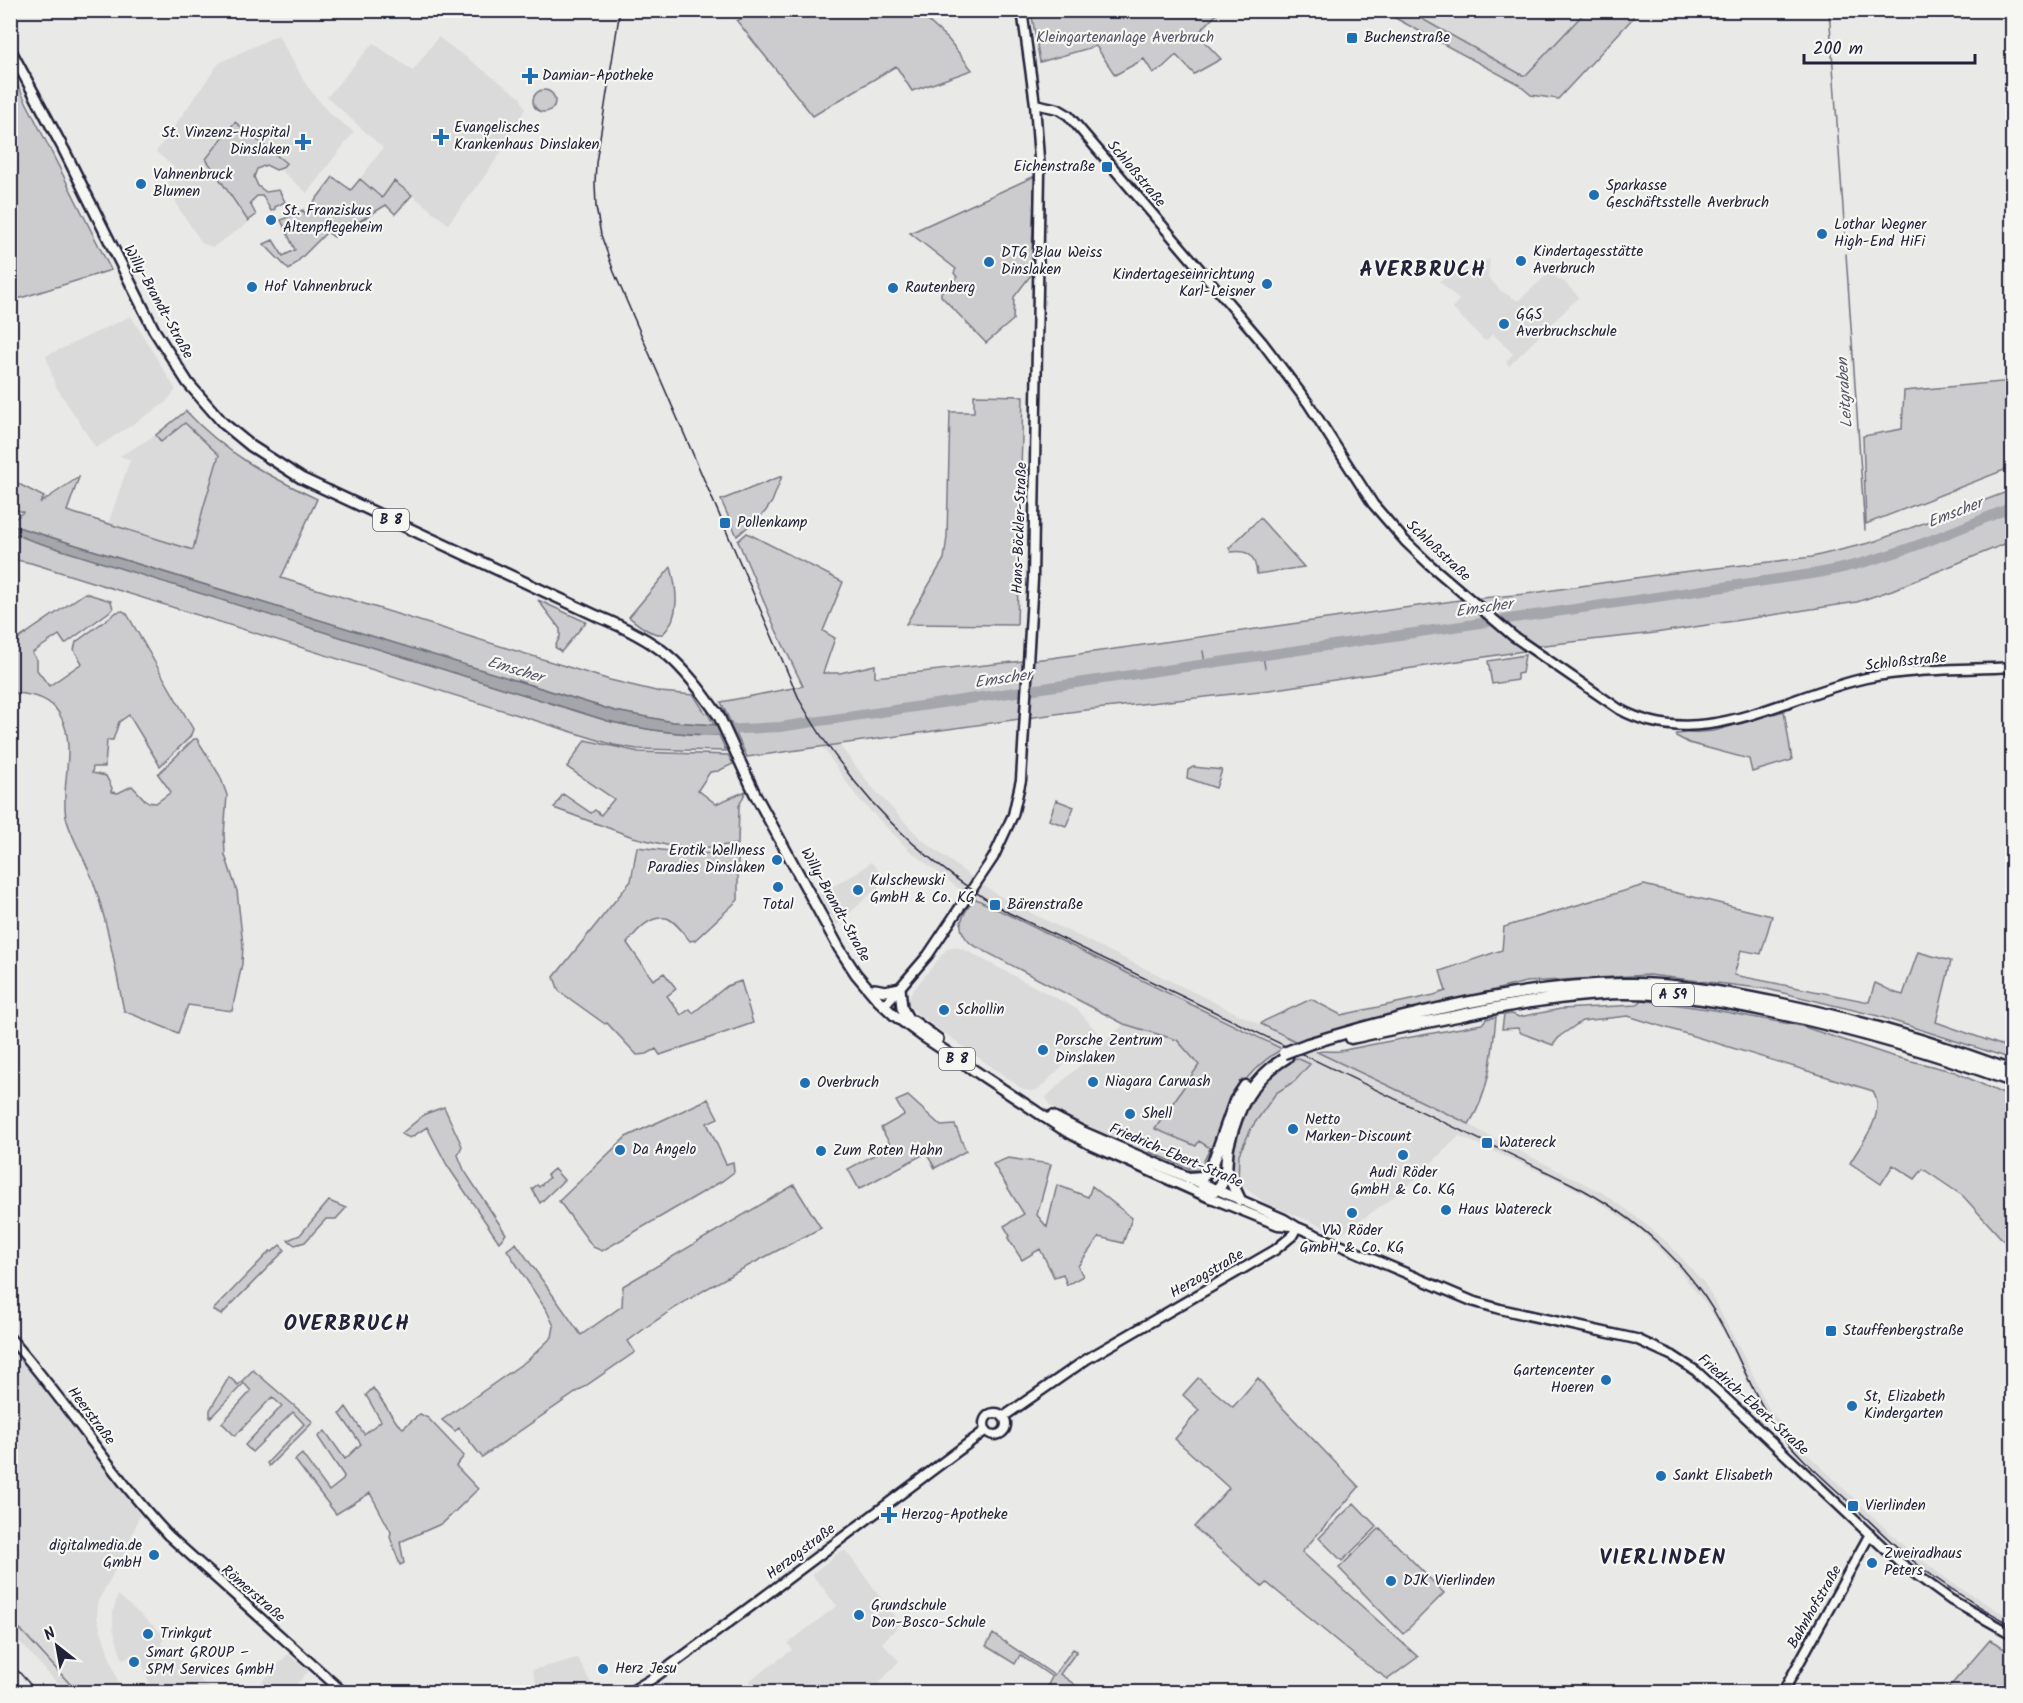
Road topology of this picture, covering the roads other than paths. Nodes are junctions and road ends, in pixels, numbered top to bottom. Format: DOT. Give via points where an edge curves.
graph roads {
  1 [pos="1022,10"];
  2 [pos="10,49"];
  3 [pos="1035,104"];
  4 [pos="2013,667"];
  5 [pos="821,913"];
  6 [pos="900,988"];
  7 [pos="875,989"];
  8 [pos="1510,1000"];
  9 [pos="886,1004"];
  10 [pos="907,1017"];
  11 [pos="1285,1055"];
  12 [pos="2013,1070"];
  13 [pos="1985,1071"];
  14 [pos="2013,1081"];
  15 [pos="1248,1083"];
  16 [pos="2013,1087"];
  17 [pos="1031,1109"];
  18 [pos="1043,1110"];
  19 [pos="1226,1168"];
  20 [pos="1190,1178"];
  21 [pos="1210,1191"];
  22 [pos="1240,1200"];
  23 [pos="1297,1227"];
  24 [pos="10,1338"];
  25 [pos="1003,1417"];
  26 [pos="986,1430"];
  27 [pos="148,1512"];
  28 [pos="1870,1534"];
  29 [pos="2013,1634"];
  30 [pos="343,1692"];
  31 [pos="630,1692"];
  32 [pos="1783,1692"];
  1 -- 3 [label="main road, Hans-Böckler-Straße"];
  2 -- 5 [label="main road, Willy-Brandt-Straße / B 8" via="154,330 188,383 223,423 301,478 550,593 614,617 662,644 695,673 707,690 755,794"];
  3 -- 4 [label="main road, Schloßstraße" via="1058,109 1076,123 1262,342 1308,403 1373,504 1405,541 1513,636 1618,709 1672,727 1696,726 1865,679"];
  3 -- 6 [label="main road, Hans-Böckler-Straße" via="1040,172 1037,401 1033,579 1021,780 1009,826 982,876 928,955"];
  5 -- 7 [label="main road, B 8"];
  5 -- 9 [label="main road, Willy-Brandt-Straße / B 8" via="856,974"];
  6 -- 7 [label="main road"];
  6 -- 9 [label="main road, Hans-Böckler-Straße"];
  6 -- 10 [label="main road"];
  7 -- 9 [label="main road, Willy-Brandt-Straße / B 8"];
  8 -- 11 [label="highway, A 59" via="1309,1046"];
  8 -- 12 [label="highway, A 59" via="1573,986 1650,984 1715,991 1857,1022"];
  8 -- 13 [label="highway, A 59" via="1623,993 1712,1000 1834,1026"];
  9 -- 10 [label="main road, Willy-Brandt-Straße / B 8"];
  9 -- 17 [label="main road, Willy-Brandt-Straße / B 8" via="924,1037"];
  10 -- 18 [label="main road, Willy-Brandt-Straße / B 8"];
  11 -- 15 [label="highway, A 59" via="1263,1066"];
  11 -- 19 [label="highway, A 59" via="1258,1078 1244,1100 1231,1135"];
  13 -- 14 [label="highway, A 59"];
  13 -- 16 [label="highway"];
  15 -- 20 [label="highway" via="1235,1101 1211,1169 1202,1177"];
  15 -- 21 [label="highway" via="1237,1105"];
  17 -- 21 [label="main road, Friedrich-Ebert-Straße / B 8" via="1098,1147"];
  18 -- 20 [label="main road, Friedrich-Ebert-Straße / B 8" via="1083,1132"];
  19 -- 21 [label="highway" via="1224,1178"];
  19 -- 22 [label="highway"];
  20 -- 21 [label="main road, Friedrich-Ebert-Straße / B 8"];
  21 -- 22 [label="main road, Friedrich-Ebert-Straße"];
  21 -- 23 [label="main road, Friedrich-Ebert-Straße" via="1278,1225"];
  22 -- 23 [label="main road, Friedrich-Ebert-Straße"];
  23 -- 25 [label="main road, Herzogstraße" via="1275,1250 1088,1359"];
  23 -- 28 [label="main road, Friedrich-Ebert-Straße" via="1472,1301 1636,1339 1669,1353 1721,1394"];
  24 -- 27 [label="main road, Heerstraße" via="56,1391"];
  25 -- 26 [label="main road" via="998,1413 987,1415"];
  25 -- 26 [label="main road" via="1006,1423 1001,1432 991,1434"];
  26 -- 31 [label="main road, Herzogstraße"];
  27 -- 30 [label="main road, Römerstraße" via="205,1570"];
  28 -- 29 [label="main road, Friedrich-Ebert-Straße" via="1928,1585"];
  28 -- 32 [label="main road, Bahnhofstraße"];
}
